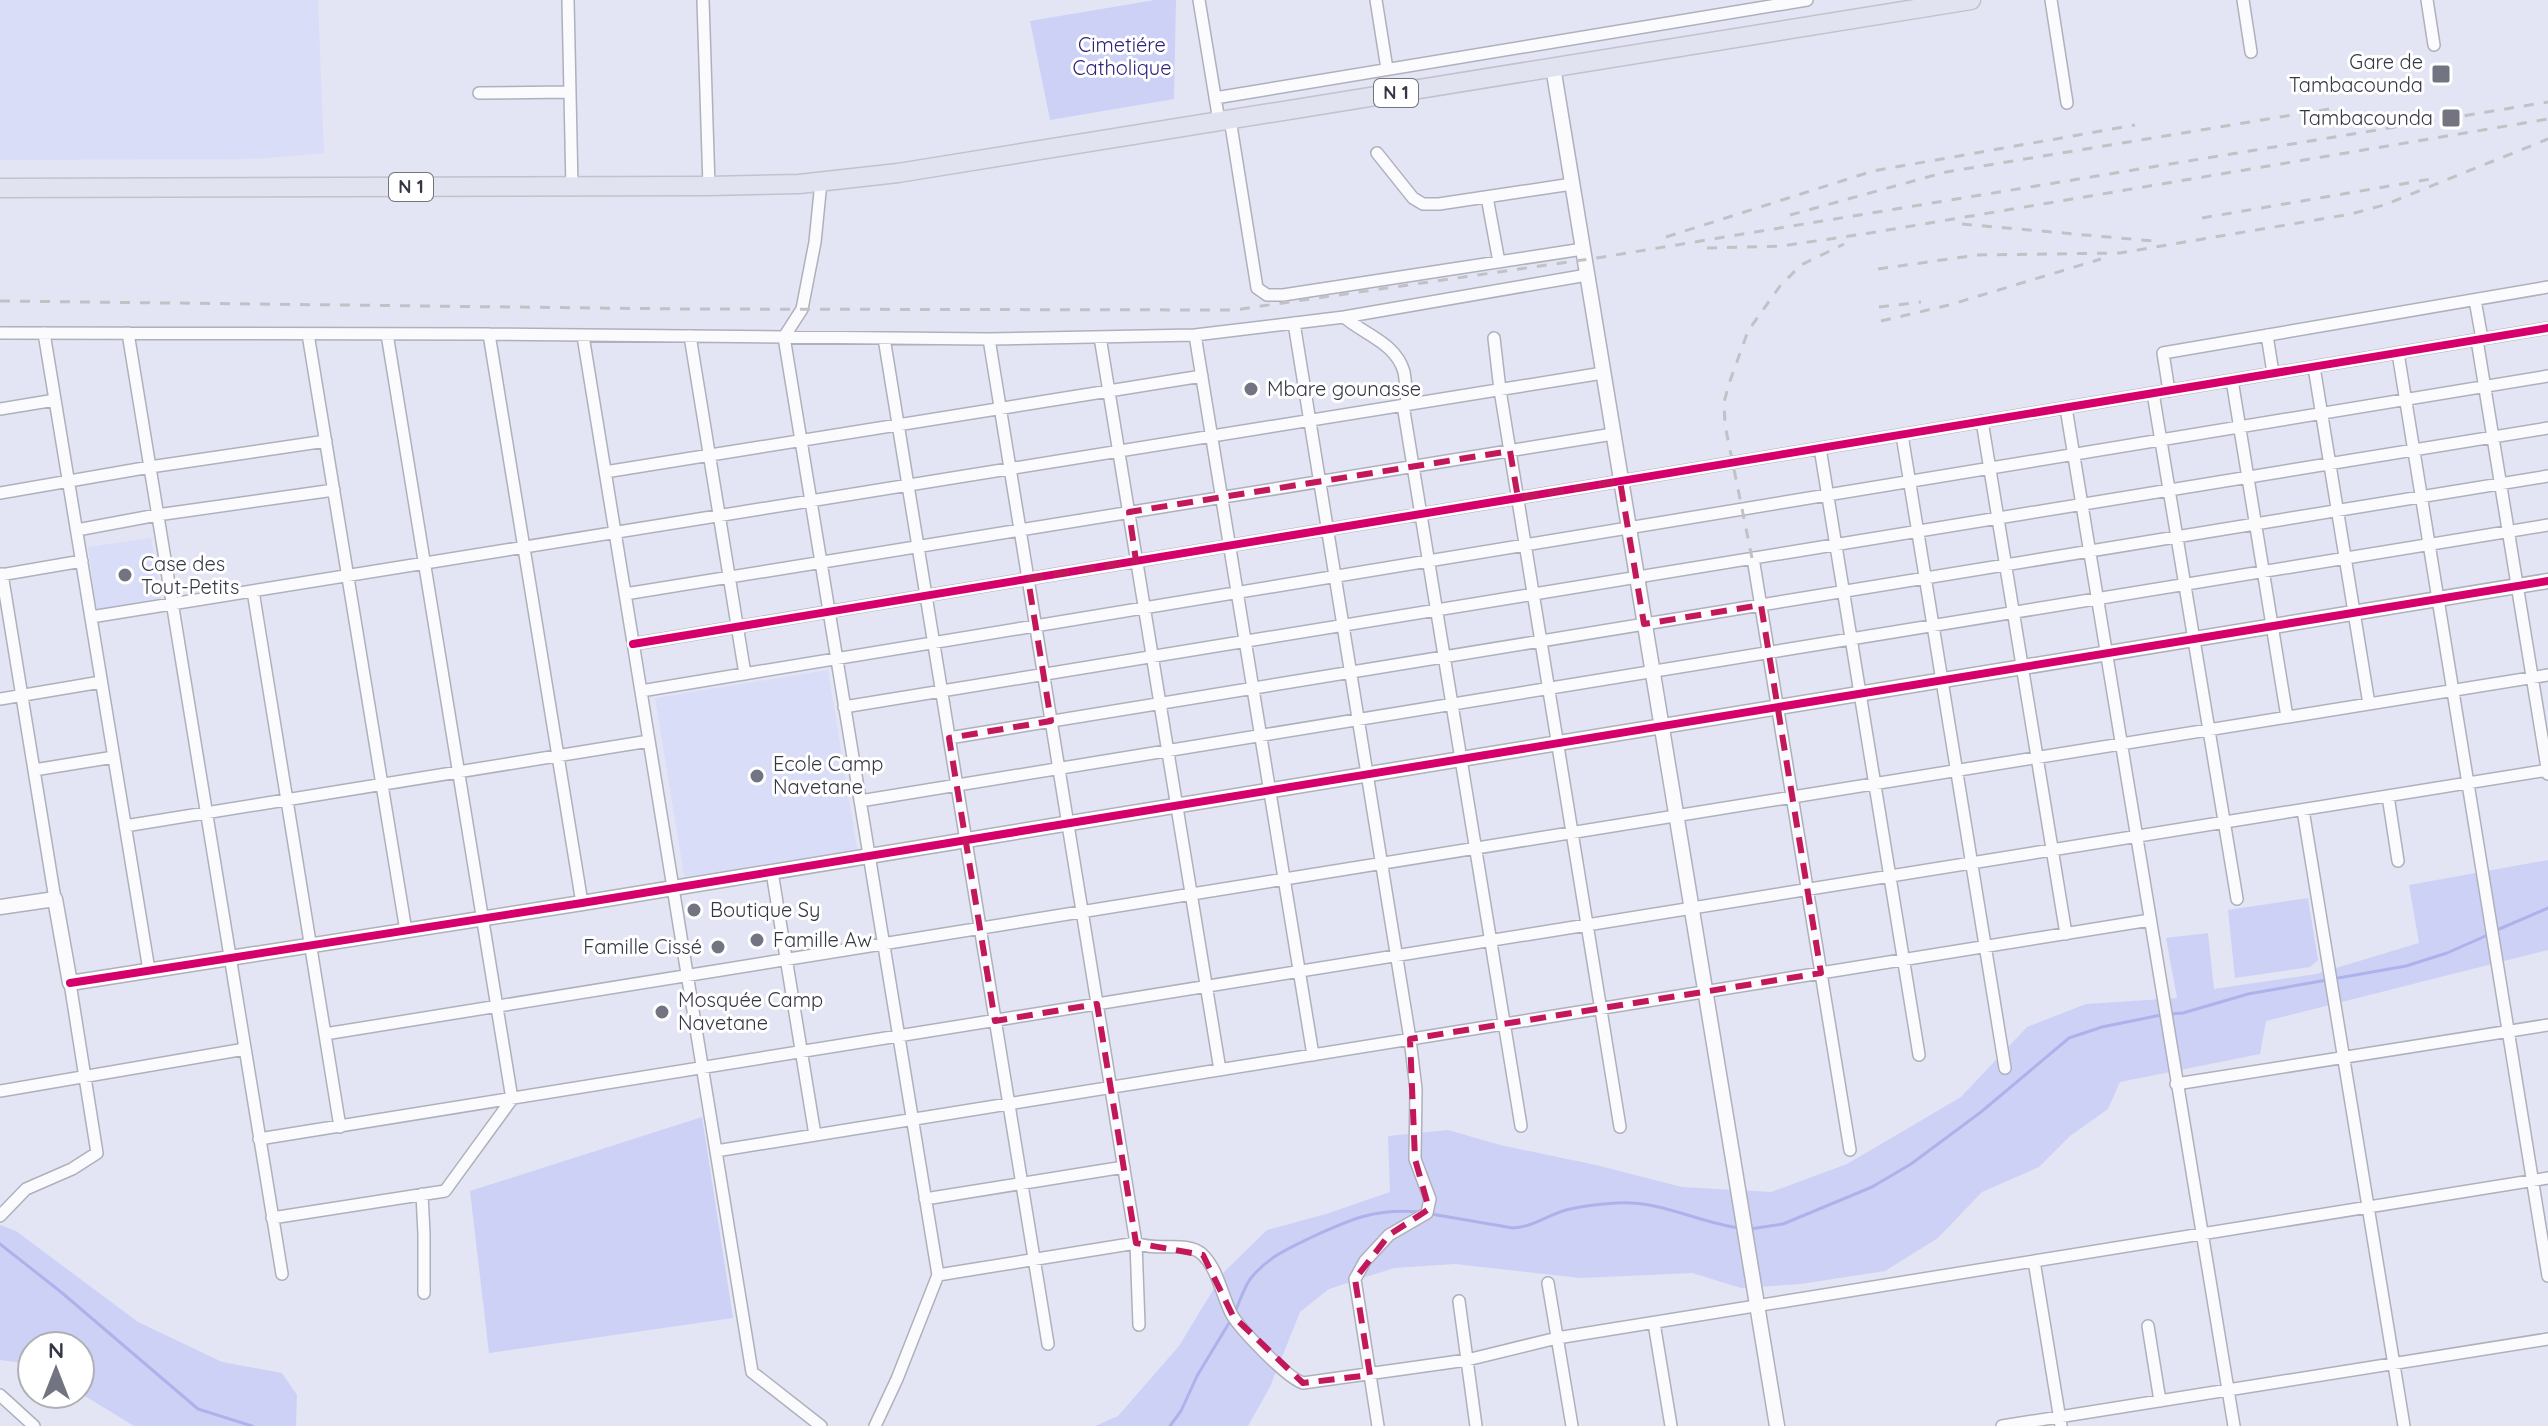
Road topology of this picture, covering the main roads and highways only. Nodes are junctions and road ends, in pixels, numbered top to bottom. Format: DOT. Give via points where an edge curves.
graph roads {
  1 [pos="1971,0"];
  2 [pos="0,188"];
  1 -- 2 [label="highway, N 1" via="821,182"];
}
